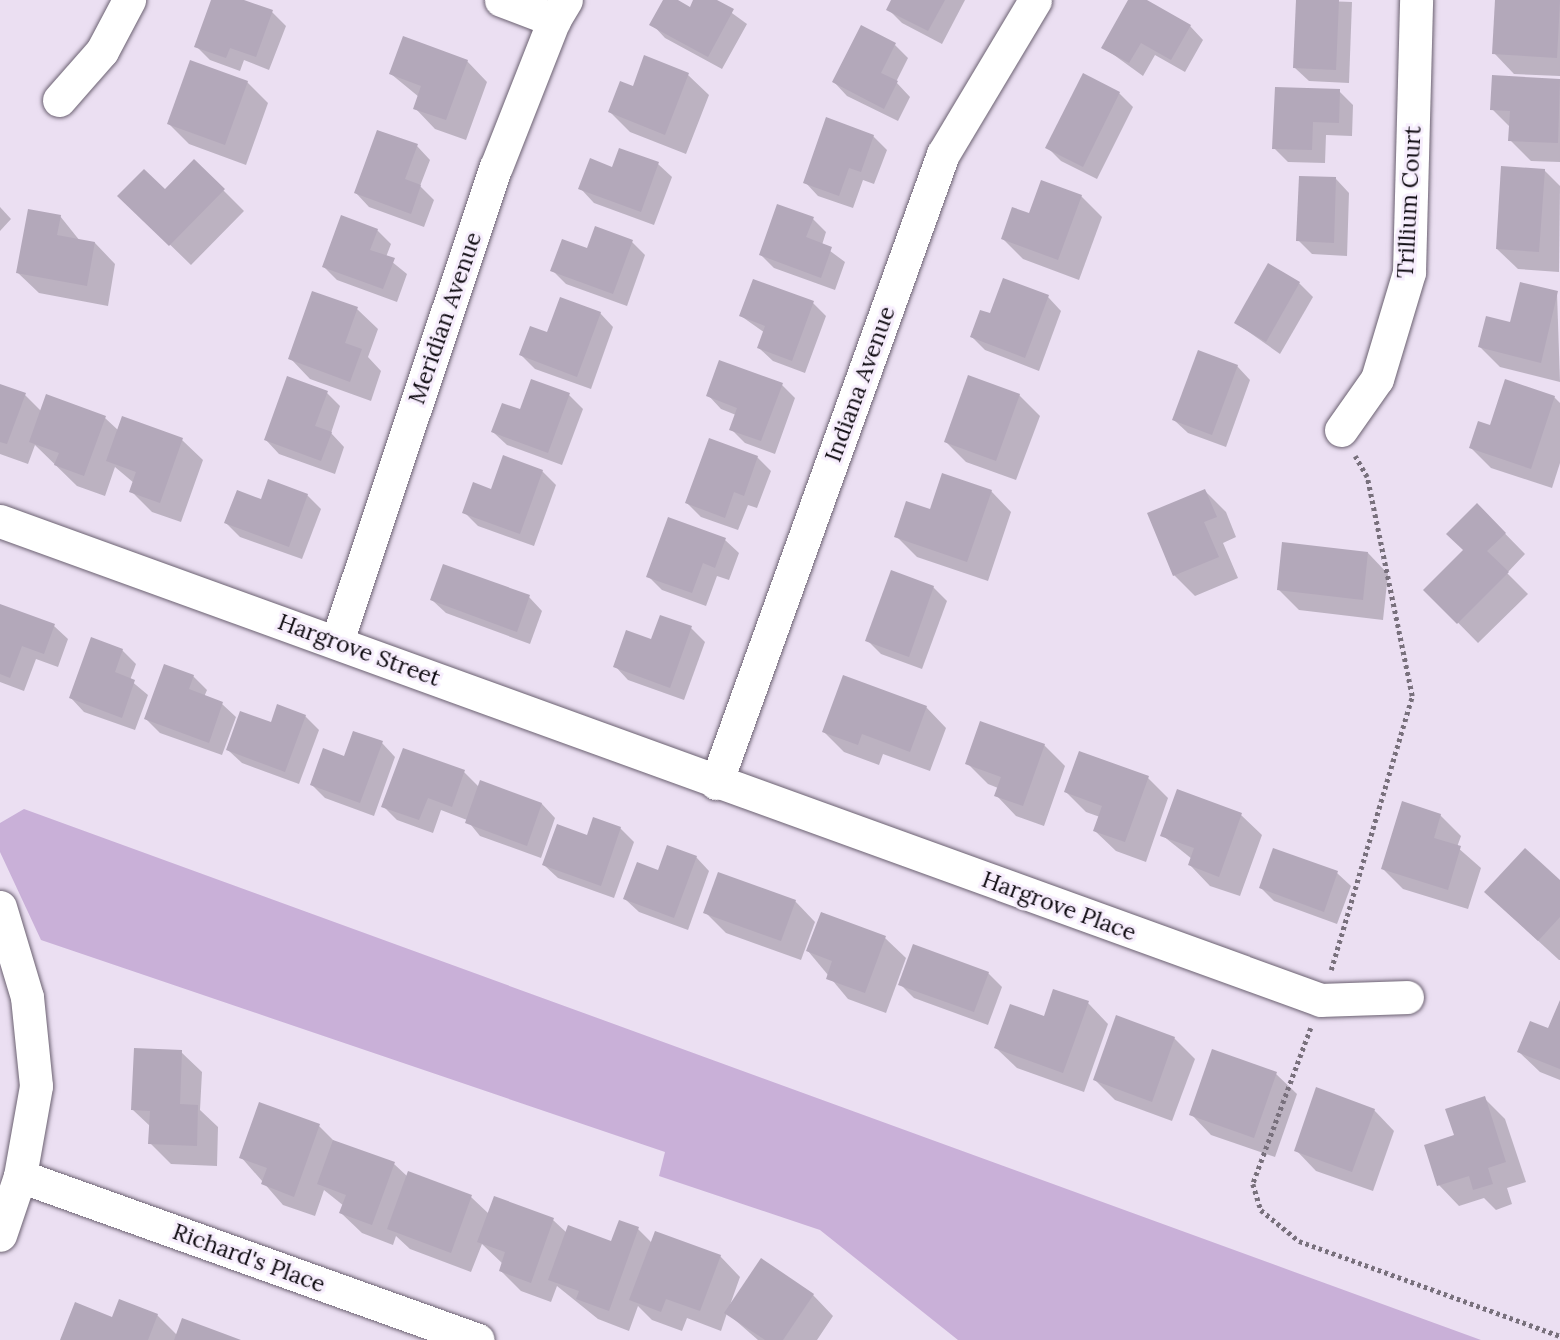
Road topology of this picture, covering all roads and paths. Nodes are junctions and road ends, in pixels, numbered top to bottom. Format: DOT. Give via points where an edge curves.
graph roads {
  1 [pos="129,0"];
  2 [pos="501,0"];
  3 [pos="1035,0"];
  4 [pos="1416,0"];
  5 [pos="560,10"];
  6 [pos="59,100"];
  7 [pos="1341,430"];
  8 [pos="0,521"];
  9 [pos="337,641"];
  10 [pos="716,783"];
  11 [pos="0,907"];
  12 [pos="1407,997"];
  13 [pos="1321,1000"];
  14 [pos="20,1176"];
  15 [pos="0,1235"];
  16 [pos="1560,1336"];
  17 [pos="478,1340"];
  1 -- 6 [label="street" via="102,51"];
  2 -- 5 [label="street"];
  3 -- 10 [label="street, Indiana Avenue" via="943,154"];
  4 -- 7 [label="street, Trillium Court" via="1409,272 1377,379"];
  5 -- 9 [label="street, Meridian Avenue" via="496,167"];
  7 -- 13 [label="path" via="1367,477 1412,696"];
  8 -- 9 [label="street, Hargrove Street"];
  9 -- 10 [label="street, Hargrove Street"];
  10 -- 13 [label="street, Hargrove Place"];
  11 -- 14 [label="street" via="27,997 36,1086"];
  12 -- 13 [label="street, Hargrove Place"];
  13 -- 16 [label="path" via="1254,1184 1261,1210 1298,1241"];
  14 -- 15 [label="street"];
  14 -- 17 [label="street, Richard's Place"];
}
